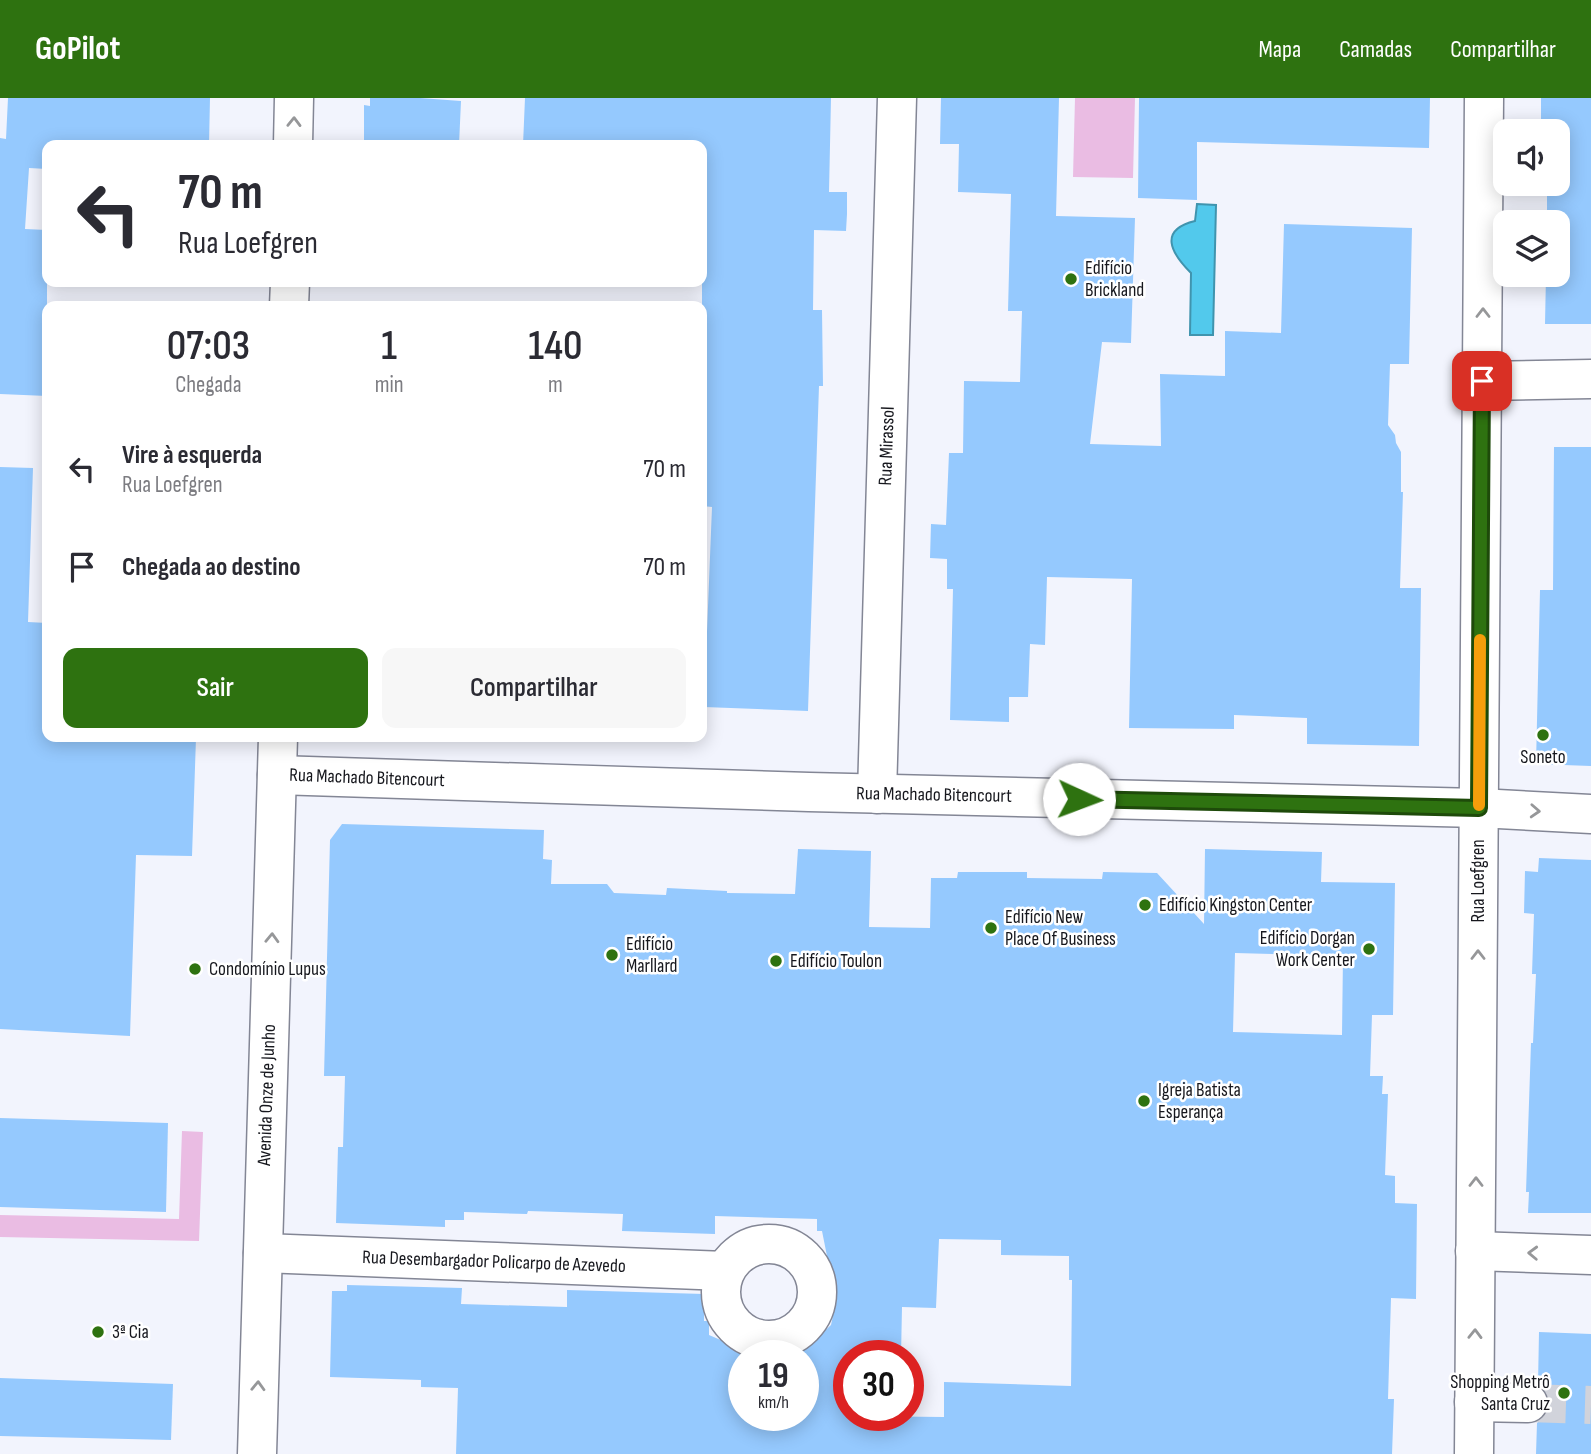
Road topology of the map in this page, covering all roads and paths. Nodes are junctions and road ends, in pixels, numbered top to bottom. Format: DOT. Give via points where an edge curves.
graph roads {
  1 [pos="294,98"];
  2 [pos="897,98"];
  3 [pos="1484,98"];
  4 [pos="293,140"];
  5 [pos="1591,379"];
  6 [pos="1482,381"];
  7 [pos="278,742"];
  8 [pos="277,775"];
  9 [pos="877,794"];
  10 [pos="1479,808"];
  11 [pos="1591,814"];
  12 [pos="1475,1251"];
  13 [pos="262,1253"];
  14 [pos="1591,1255"];
  15 [pos="725,1271"];
  16 [pos="1474,1402"];
  17 [pos="1528,1403"];
  18 [pos="257,1454"];
  19 [pos="1474,1454"];
  4 -- 1 [label="street, one-way"];
  2 -- 9 [label="street, Rua Mirassol"];
  6 -- 3 [label="street, Rua Loefgren, one-way"];
  5 -- 6 [label="street"];
  6 -- 10 [label="street, Rua Loefgren"];
  7 -- 8 [label="street, Avenida Onze de Junho"];
  8 -- 9 [label="street, Rua Machado Bitencourt"];
  13 -- 8 [label="street, Avenida Onze de Junho, one-way"];
  9 -- 10 [label="street, Rua Machado Bitencourt"];
  10 -- 11 [label="street, Rua Machado Bitencourt, one-way"];
  12 -- 10 [label="street, Rua Loefgren, one-way"];
  14 -- 12 [label="street, one-way"];
  16 -- 12 [label="street, Rua Loefgren, one-way"];
  13 -- 15 [label="street, Rua Desembargador Policarpo de Azevedo"];
  18 -- 13 [label="street, Avenida Onze de Junho, one-way"];
  16 -- 17 [label="street"];
  16 -- 19 [label="street, Rua Loefgren"];
}
